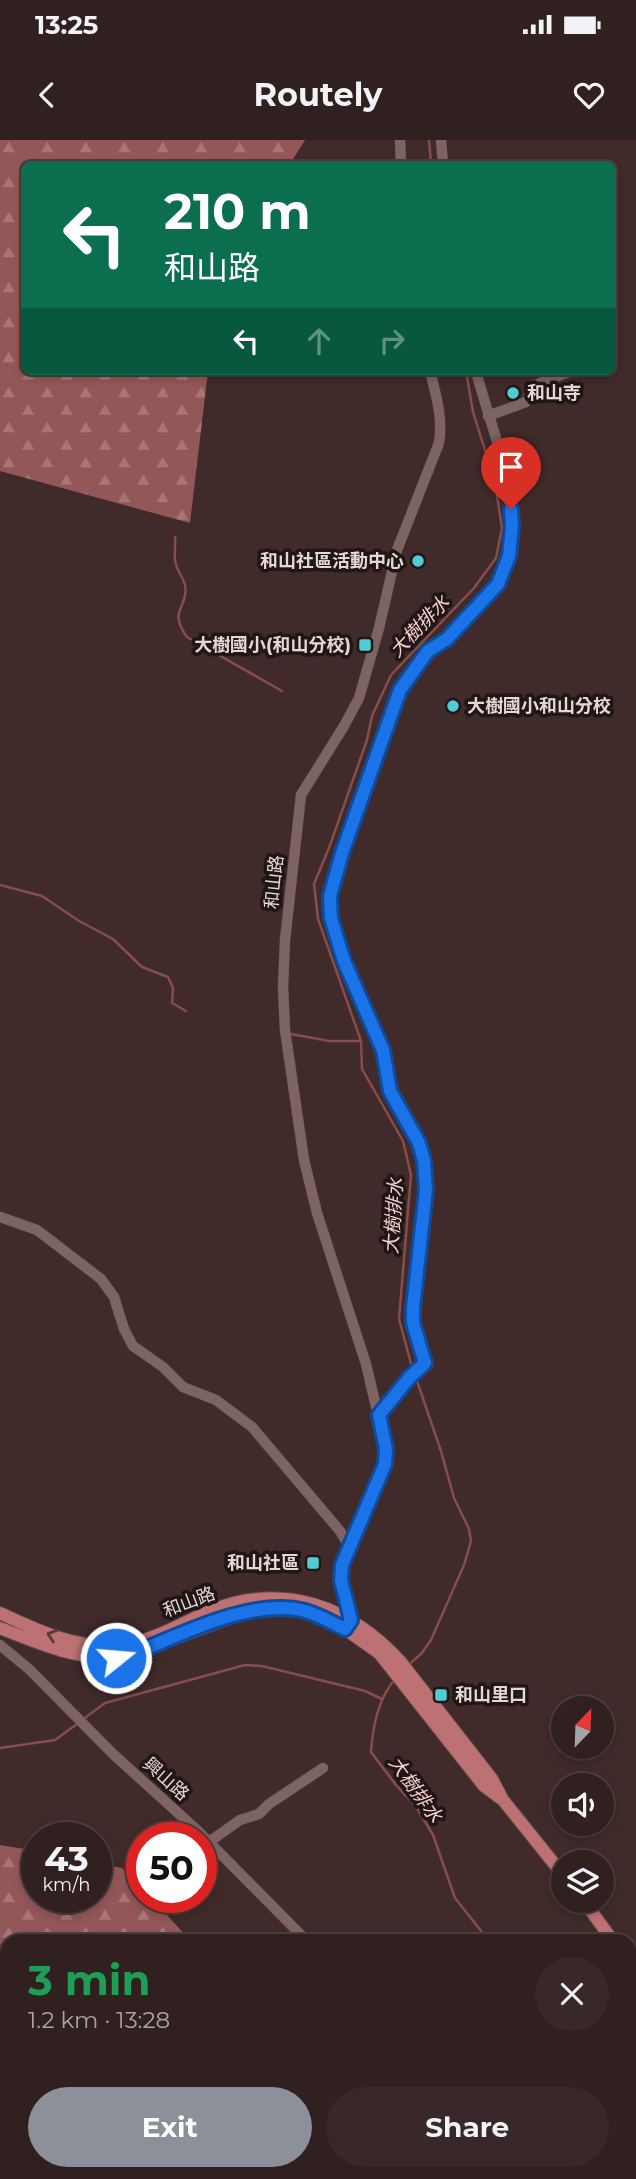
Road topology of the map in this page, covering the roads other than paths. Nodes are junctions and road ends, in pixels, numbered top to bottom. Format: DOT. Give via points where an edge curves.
graph roads {
  1 [pos="400,140"];
  2 [pos="441,140"];
  3 [pos="401,161"];
  4 [pos="443,161"];
  5 [pos="431,375"];
  6 [pos="477,375"];
  7 [pos="561,375"];
  8 [pos="488,416"];
  9 [pos="0,1217"];
  10 [pos="379,1415"];
  11 [pos="349,1546"];
  12 [pos="0,1614"];
  13 [pos="348,1624"];
  14 [pos="0,1628"];
  15 [pos="0,1645"];
  16 [pos="323,1768"];
  17 [pos="187,1822"];
  18 [pos="217,1836"];
  19 [pos="217,1850"];
  20 [pos="551,1860"];
  21 [pos="593,1913"];
  22 [pos="300,1934"];
  23 [pos="608,1934"];
  1 -- 3 [label="street"];
  2 -- 4 [label="street"];
  5 -- 10 [label="street, 和山路" via="440,409 439,443 397,550 359,698 301,795 285,940 283,987 289,1064 304,1160"];
  6 -- 8 [label="street"];
  7 -- 8 [label="street" via="535,385 526,402"];
  8 -- 10 [label="street" via="510,491 512,527 505,568 498,584 447,639 428,651 400,690 330,896 331,918 383,1050 390,1091 424,1161 426,1190 413,1308 424,1365"];
  9 -- 11 [label="street" via="37,1230 101,1279 114,1297 133,1346 183,1387 216,1400 252,1427"];
  10 -- 11 [label="street, 和山路" via="385,1464"];
  11 -- 13 [label="street, 和山路" via="341,1580"];
  13 -- 12 [label="main road, 和山路, one-way" via="314,1602 283,1597 216,1609 124,1645 89,1645 53,1637"];
  13 -- 14 [label="main road, 和山路" via="307,1611 254,1609 133,1654 97,1659 57,1650"];
  13 -- 20 [label="main road, 和山路" via="395,1663 484,1786 503,1800"];
  15 -- 17 [label="street, 興山路"];
  16 -- 18 [label="street" via="259,1814 240,1820"];
  19 -- 22 [label="street, 興山路"];
  21 -- 23 [label="main road"];
}
